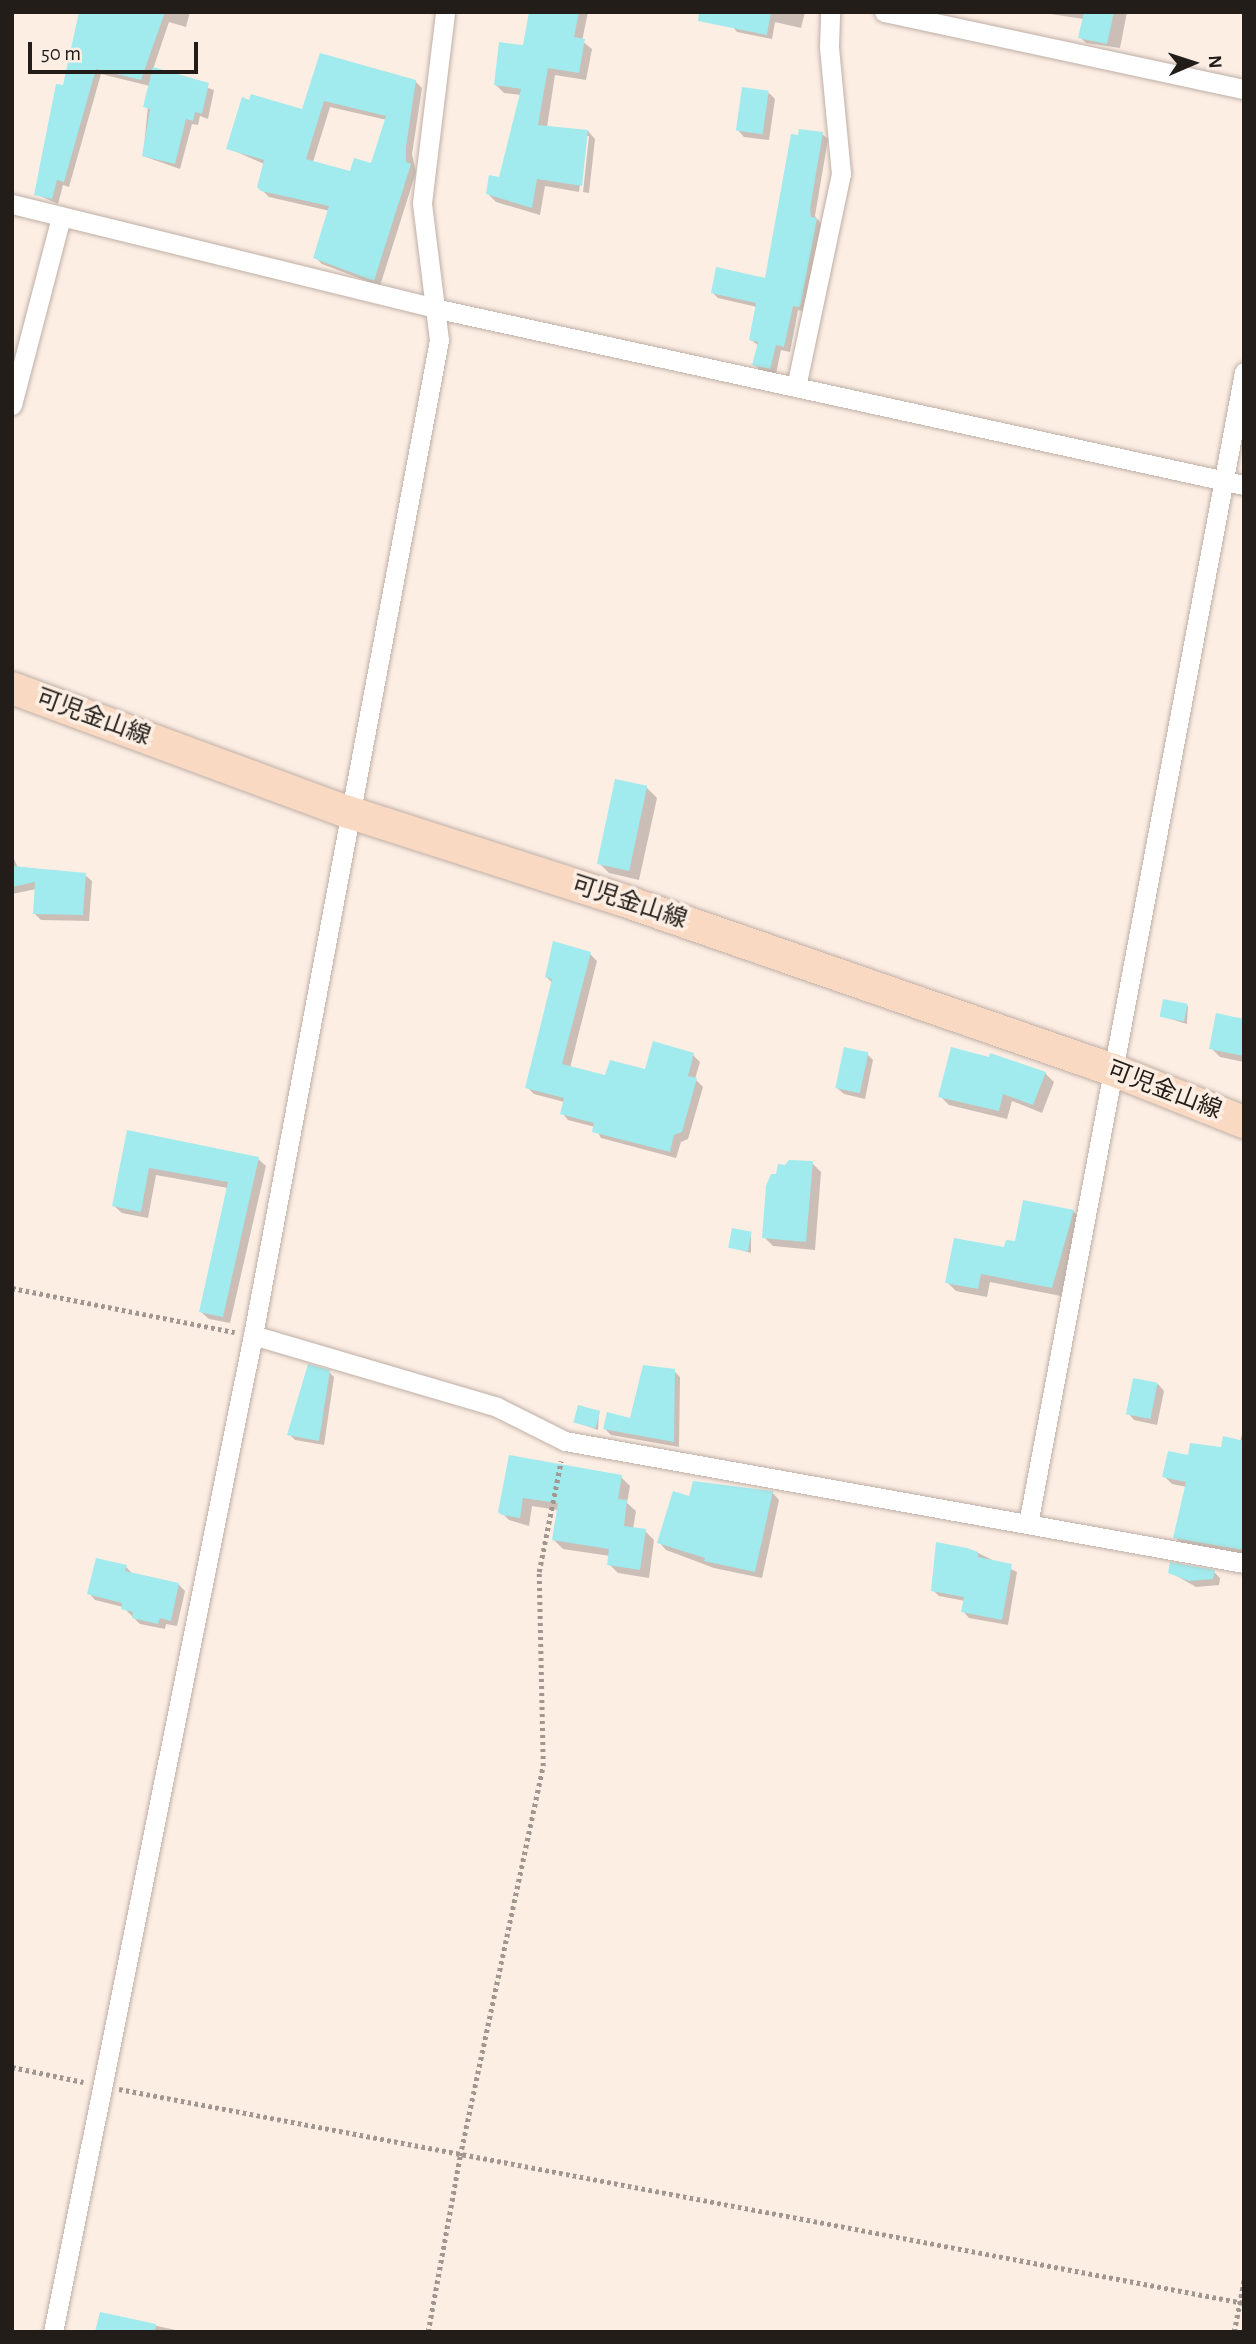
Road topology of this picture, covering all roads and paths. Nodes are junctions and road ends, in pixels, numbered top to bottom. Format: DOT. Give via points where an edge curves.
graph roads {
  1 [pos="445,12"];
  2 [pos="830,12"];
  3 [pos="884,12"];
  4 [pos="1244,89"];
  5 [pos="12,204"];
  6 [pos="61,217"];
  7 [pos="434,308"];
  8 [pos="1244,372"];
  9 [pos="796,387"];
  10 [pos="12,405"];
  11 [pos="1221,481"];
  12 [pos="1244,485"];
  13 [pos="12,688"];
  14 [pos="348,812"];
  15 [pos="1113,1070"];
  16 [pos="1244,1122"];
  17 [pos="12,1288"];
  18 [pos="253,1335"];
  19 [pos="565,1441"];
  20 [pos="1028,1524"];
  21 [pos="1244,1563"];
  22 [pos="12,2067"];
  23 [pos="102,2085"];
  24 [pos="460,2156"];
  25 [pos="1244,2280"];
  26 [pos="1242,2302"];
  27 [pos="53,2332"];
  28 [pos="428,2332"];
  29 [pos="1234,2332"];
  1 -- 7 [label="street" via="422,203"];
  2 -- 9 [label="street" via="841,174"];
  3 -- 4 [label="street"];
  5 -- 6 [label="street"];
  6 -- 7 [label="street"];
  6 -- 10 [label="street"];
  7 -- 9 [label="street"];
  7 -- 14 [label="street" via="439,340"];
  8 -- 11 [label="street"];
  9 -- 11 [label="street"];
  11 -- 12 [label="street"];
  11 -- 15 [label="street"];
  13 -- 14 [label="main road, 可児金山線"];
  14 -- 15 [label="main road, 可児金山線" via="622,900"];
  14 -- 18 [label="street"];
  15 -- 16 [label="main road, 可児金山線"];
  15 -- 20 [label="street"];
  17 -- 18 [label="path"];
  18 -- 19 [label="street" via="497,1407"];
  18 -- 23 [label="street"];
  19 -- 20 [label="street"];
  19 -- 24 [label="path" via="539,1572 543,1766"];
  20 -- 21 [label="street"];
  22 -- 23 [label="path"];
  23 -- 24 [label="path"];
  23 -- 27 [label="street"];
  24 -- 26 [label="path"];
  24 -- 28 [label="path"];
  25 -- 26 [label="path"];
  26 -- 29 [label="path"];
}
